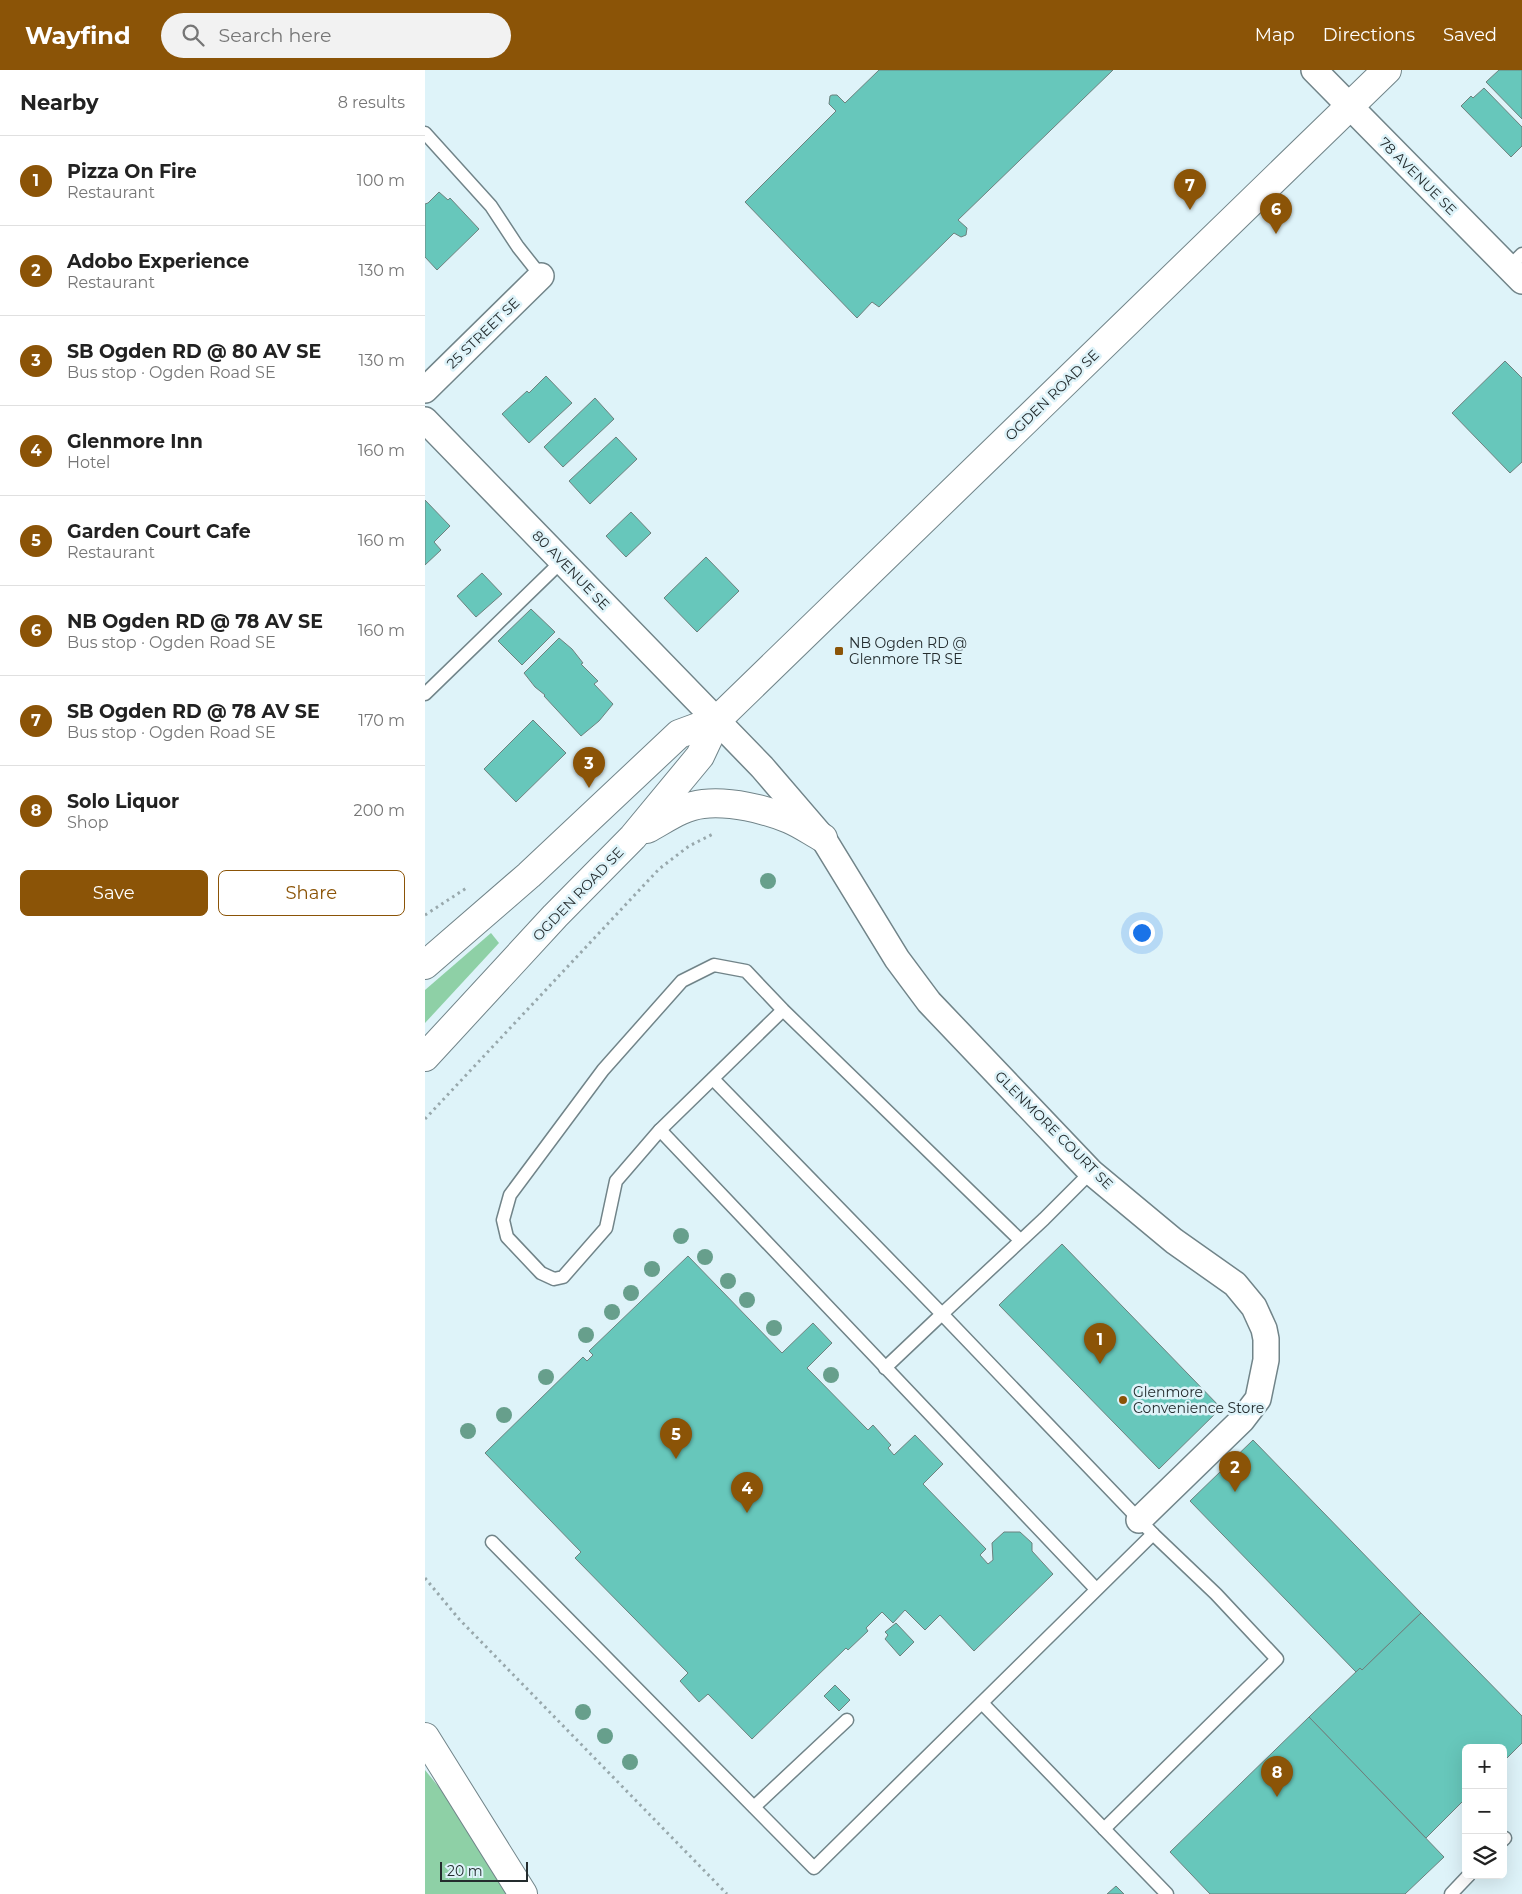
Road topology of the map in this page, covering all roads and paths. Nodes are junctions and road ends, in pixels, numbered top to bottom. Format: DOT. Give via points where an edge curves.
graph roads {
  1 [pos="1315,70"];
  2 [pos="1387,70"];
  3 [pos="1350,106"];
  4 [pos="425,133"];
  5 [pos="1518,268"];
  6 [pos="541,276"];
  7 [pos="425,390"];
  8 [pos="425,420"];
  9 [pos="562,561"];
  10 [pos="425,694"];
  11 [pos="717,720"];
  12 [pos="720,830"];
  13 [pos="633,837"];
  14 [pos="823,838"];
  15 [pos="425,965"];
  16 [pos="783,1010"];
  17 [pos="425,1057"];
  18 [pos="713,1079"];
  19 [pos="425,1119"];
  20 [pos="660,1130"];
  21 [pos="1091,1172"];
  22 [pos="1020,1240"];
  23 [pos="942,1314"];
  24 [pos="885,1368"];
  25 [pos="1146,1527"];
  26 [pos="492,1542"];
  27 [pos="425,1578"];
  28 [pos="1096,1589"];
  29 [pos="982,1703"];
  30 [pos="847,1720"];
  31 [pos="425,1737"];
  32 [pos="753,1807"];
  33 [pos="1104,1829"];
  34 [pos="1465,1879"];
  35 [pos="523,1894"];
  36 [pos="727,1894"];
  37 [pos="1167,1894"];
  38 [pos="1451,1894"];
  1 -- 3 [label="street, 78 AVENUE SE"];
  2 -- 3 [label="main road, OGDEN ROAD SE"];
  3 -- 5 [label="street, 78 AVENUE SE"];
  3 -- 11 [label="main road, OGDEN ROAD SE"];
  4 -- 6 [label="lane" via="491,206"];
  6 -- 7 [label="street, 25 STREET SE"];
  8 -- 9 [label="street, 80 AVENUE SE"];
  9 -- 10 [label="lane"];
  9 -- 11 [label="street, 80 AVENUE SE"];
  11 -- 13 [label="main road, OGDEN ROAD SE" via="700,756"];
  11 -- 14 [label="street, GLENMORE COURT SE"];
  11 -- 15 [label="main road, OGDEN ROAD SE" via="679,734 529,876"];
  12 -- 19 [label="path" via="689,846 659,870"];
  13 -- 14 [label="main road" via="678,812 711,804 757,809 791,820"];
  13 -- 17 [label="main road, OGDEN ROAD SE"];
  14 -- 21 [label="street, GLENMORE COURT SE" via="897,959 929,1002"];
  16 -- 18 [label="lane"];
  16 -- 20 [label="lane" via="746,971 714,966 682,981 603,1070 510,1195 503,1220 507,1236 541,1273 554,1279 563,1277 605,1228 617,1181"];
  16 -- 22 [label="lane"];
  18 -- 20 [label="lane"];
  18 -- 23 [label="lane"];
  20 -- 24 [label="lane"];
  21 -- 22 [label="lane"];
  21 -- 25 [label="street, GLENMORE COURT SE" via="1174,1241 1235,1284 1254,1307 1266,1339 1265,1370 1258,1399"];
  22 -- 23 [label="lane"];
  23 -- 24 [label="lane"];
  23 -- 25 [label="lane"];
  24 -- 28 [label="lane"];
  25 -- 28 [label="lane"];
  25 -- 33 [label="lane" via="1277,1659"];
  26 -- 32 [label="lane"];
  27 -- 36 [label="path" via="459,1619"];
  28 -- 29 [label="lane"];
  29 -- 32 [label="lane" via="814,1868"];
  29 -- 33 [label="lane"];
  30 -- 32 [label="lane"];
  31 -- 35 [label="main road"];
  33 -- 37 [label="lane"];
  34 -- 38 [label="lane"];
}
